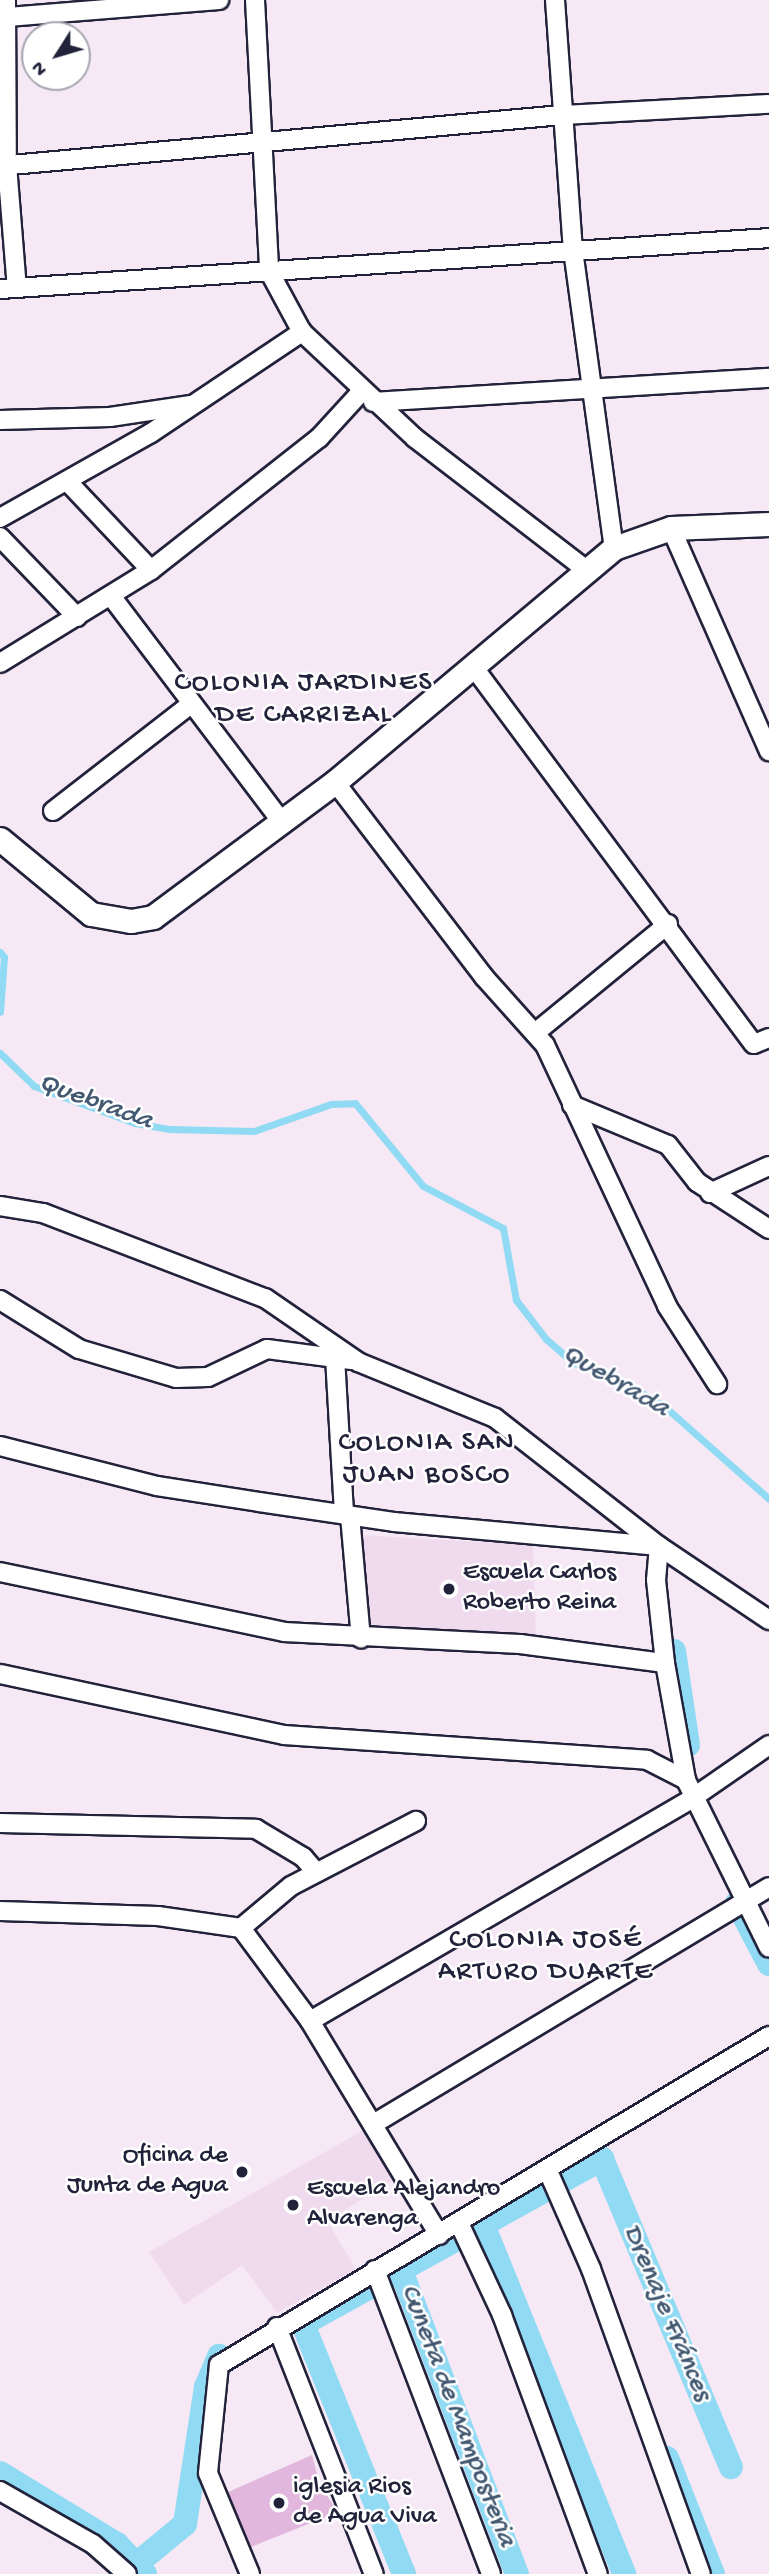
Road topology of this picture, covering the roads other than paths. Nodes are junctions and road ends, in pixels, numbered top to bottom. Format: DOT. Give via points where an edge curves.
graph roads {
  1 [pos="219,0"];
  2 [pos="254,0"];
  3 [pos="555,0"];
  4 [pos="7,8"];
  5 [pos="769,104"];
  6 [pos="563,115"];
  7 [pos="259,145"];
  8 [pos="3,165"];
  9 [pos="769,238"];
  10 [pos="573,250"];
  11 [pos="269,271"];
  12 [pos="9,288"];
  13 [pos="302,332"];
  14 [pos="769,378"];
  15 [pos="589,389"];
  16 [pos="367,397"];
  17 [pos="196,404"];
  18 [pos="0,420"];
  19 [pos="67,481"];
  20 [pos="0,518"];
  21 [pos="769,524"];
  22 [pos="671,528"];
  23 [pos="0,537"];
  24 [pos="614,548"];
  25 [pos="585,569"];
  26 [pos="151,570"];
  27 [pos="111,596"];
  28 [pos="77,617"];
  29 [pos="0,663"];
  30 [pos="475,668"];
  31 [pos="191,704"];
  32 [pos="769,751"];
  33 [pos="335,782"];
  34 [pos="53,811"];
  35 [pos="282,822"];
  36 [pos="0,838"];
  37 [pos="668,924"];
  38 [pos="535,1033"];
  39 [pos="769,1038"];
  40 [pos="572,1105"];
  41 [pos="769,1166"];
  42 [pos="710,1193"];
  43 [pos="0,1206"];
  44 [pos="769,1229"];
  45 [pos="0,1300"];
  46 [pos="335,1357"];
  47 [pos="358,1362"];
  48 [pos="717,1384"];
  49 [pos="0,1446"];
  50 [pos="347,1515"];
  51 [pos="659,1546"];
  52 [pos="0,1572"];
  53 [pos="769,1620"];
  54 [pos="361,1639"];
  55 [pos="665,1663"];
  56 [pos="0,1674"];
  57 [pos="769,1745"];
  58 [pos="689,1792"];
  59 [pos="416,1821"];
  60 [pos="0,1823"];
  61 [pos="316,1872"];
  62 [pos="769,1887"];
  63 [pos="738,1906"];
  64 [pos="0,1911"];
  65 [pos="241,1928"];
  66 [pos="769,1948"];
  67 [pos="310,2021"];
  68 [pos="769,2036"];
  69 [pos="375,2123"];
  70 [pos="553,2181"];
  71 [pos="463,2231"];
  72 [pos="439,2235"];
  73 [pos="376,2273"];
  74 [pos="277,2327"];
  75 [pos="0,2491"];
  76 [pos="127,2574"];
  77 [pos="250,2574"];
  78 [pos="374,2574"];
  79 [pos="491,2574"];
  80 [pos="598,2574"];
  81 [pos="701,2574"];
  1 -- 4 [label="street"];
  2 -- 7 [label="street"];
  3 -- 6 [label="street"];
  4 -- 8 [label="street"];
  5 -- 6 [label="street"];
  6 -- 7 [label="street"];
  6 -- 10 [label="street"];
  7 -- 8 [label="street"];
  7 -- 11 [label="street"];
  8 -- 12 [label="street"];
  9 -- 10 [label="street"];
  10 -- 11 [label="street"];
  10 -- 15 [label="street"];
  11 -- 12 [label="street"];
  11 -- 13 [label="street"];
  13 -- 16 [label="street"];
  13 -- 17 [label="street"];
  14 -- 15 [label="street"];
  15 -- 16 [label="street"];
  15 -- 24 [label="street"];
  16 -- 25 [label="street"];
  16 -- 26 [label="street"];
  17 -- 18 [label="street" via="110,417"];
  17 -- 19 [label="street"];
  19 -- 20 [label="street"];
  19 -- 26 [label="street"];
  21 -- 22 [label="street"];
  22 -- 24 [label="street"];
  22 -- 32 [label="street"];
  23 -- 28 [label="street"];
  24 -- 25 [label="street"];
  25 -- 30 [label="street"];
  26 -- 27 [label="street"];
  27 -- 28 [label="street"];
  27 -- 31 [label="street"];
  28 -- 29 [label="street"];
  30 -- 33 [label="street"];
  30 -- 37 [label="street"];
  31 -- 34 [label="street"];
  31 -- 35 [label="street"];
  33 -- 35 [label="street"];
  33 -- 38 [label="street" via="484,977"];
  35 -- 36 [label="street" via="171,908 131,921 91,915"];
  37 -- 38 [label="street"];
  37 -- 39 [label="street" via="754,1044"];
  38 -- 40 [label="street"];
  40 -- 42 [label="street" via="668,1145"];
  40 -- 48 [label="street" via="667,1306"];
  41 -- 42 [label="street"];
  42 -- 44 [label="street"];
  43 -- 47 [label="street" via="44,1213 265,1298"];
  45 -- 46 [label="street" via="79,1349 176,1378 208,1377 267,1349"];
  46 -- 47 [label="street"];
  46 -- 50 [label="street"];
  47 -- 51 [label="street" via="495,1418"];
  49 -- 50 [label="street" via="157,1486"];
  50 -- 51 [label="street"];
  50 -- 54 [label="street"];
  51 -- 53 [label="street"];
  51 -- 55 [label="street" via="656,1580"];
  52 -- 54 [label="street" via="284,1632"];
  54 -- 55 [label="street" via="520,1644"];
  55 -- 58 [label="street"];
  56 -- 58 [label="street" via="284,1735 647,1760"];
  57 -- 58 [label="street"];
  58 -- 63 [label="street"];
  58 -- 67 [label="street"];
  59 -- 61 [label="street"];
  60 -- 61 [label="street" via="256,1829 303,1857"];
  61 -- 65 [label="street"];
  62 -- 63 [label="street"];
  63 -- 66 [label="street"];
  63 -- 69 [label="street"];
  64 -- 65 [label="street" via="158,1916"];
  65 -- 67 [label="street"];
  67 -- 69 [label="street"];
  68 -- 70 [label="street"];
  69 -- 72 [label="street"];
  70 -- 71 [label="street"];
  70 -- 81 [label="street" via="633,2380"];
  71 -- 72 [label="street"];
  71 -- 80 [label="street" via="502,2315"];
  72 -- 73 [label="street"];
  73 -- 74 [label="street"];
  73 -- 79 [label="street"];
  74 -- 77 [label="street" via="219,2365 208,2473"];
  74 -- 78 [label="street"];
  75 -- 76 [label="street" via="93,2544"];
}
